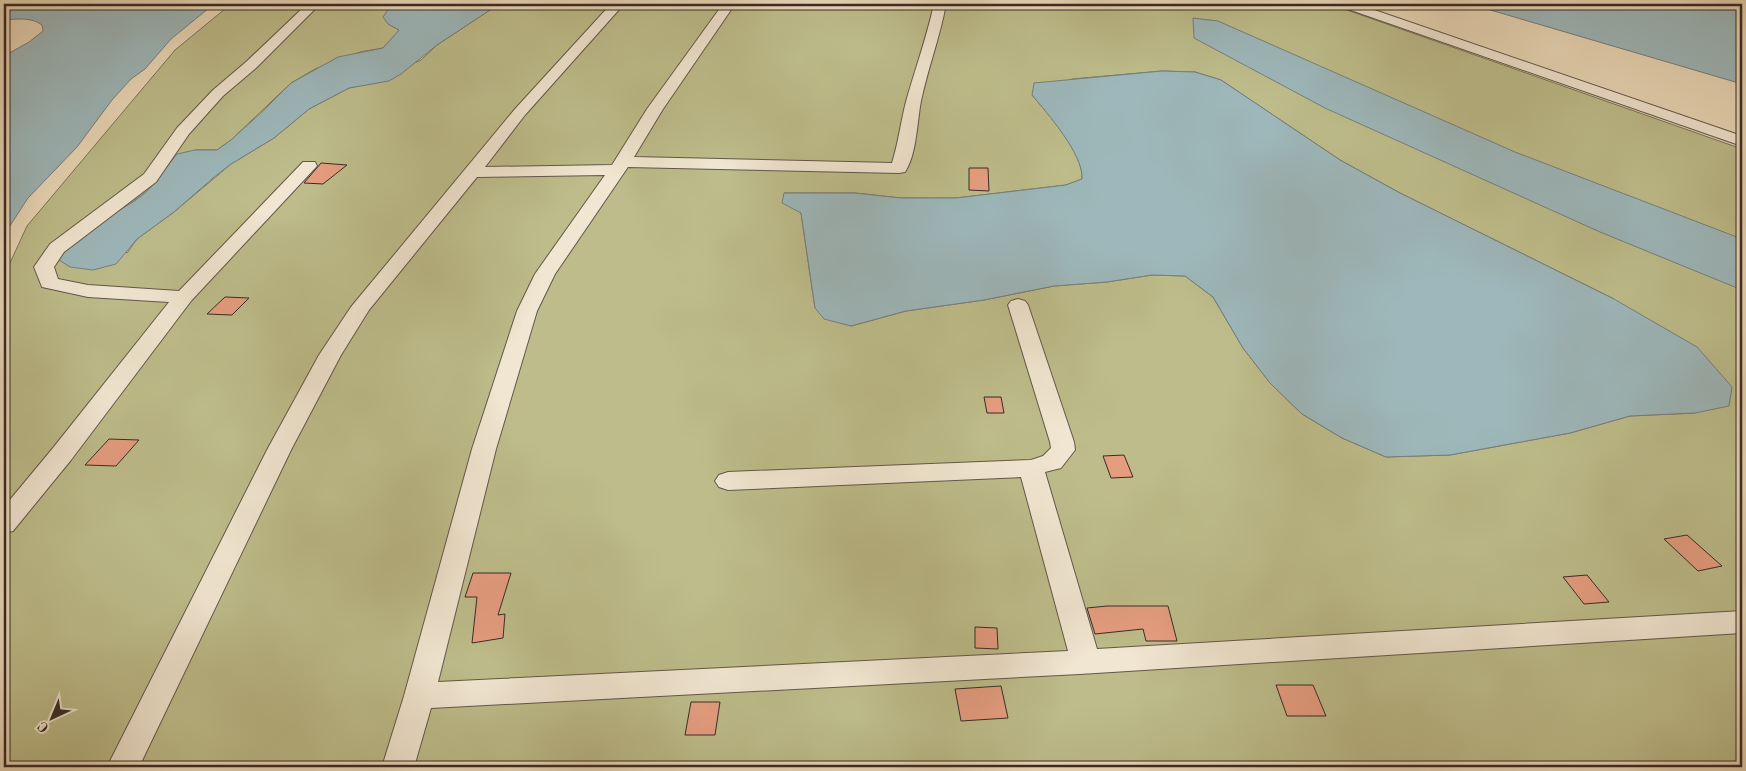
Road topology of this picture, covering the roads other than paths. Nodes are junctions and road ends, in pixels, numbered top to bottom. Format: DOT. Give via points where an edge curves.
graph roads {
  1 [pos="314,4"];
  2 [pos="618,4"];
  3 [pos="729,4"];
  4 [pos="940,4"];
  5 [pos="1346,4"];
  6 [pos="1742,141"];
  7 [pos="309,166"];
  8 [pos="620,166"];
  9 [pos="474,172"];
  10 [pos="184,298"];
  11 [pos="1018,305"];
  12 [pos="1031,468"];
  13 [pos="728,481"];
  14 [pos="4,524"];
  15 [pos="1742,622"];
  16 [pos="1086,661"];
  17 [pos="419,696"];
  18 [pos="123,767"];
  19 [pos="398,767"];
  1 -- 10 [label="lane" via="218,92 183,131 150,178 57,248 44,267 49,283 88,291"];
  2 -- 9 [label="lane" via="520,112"];
  3 -- 8 [label="lane" via="655,109"];
  4 -- 8 [label="lane" via="899,168"];
  5 -- 6 [label="lane"];
  7 -- 10 [label="lane"];
  8 -- 9 [label="lane"];
  8 -- 17 [label="lane" via="545,274 527,311 484,449"];
  9 -- 18 [label="lane" via="361,307 330,355 279,450"];
  10 -- 14 [label="lane"];
  11 -- 12 [label="lane" via="1063,450 1052,462"];
  12 -- 13 [label="lane"];
  12 -- 16 [label="lane"];
  15 -- 16 [label="lane"];
  16 -- 17 [label="lane"];
  17 -- 19 [label="lane"];
}
